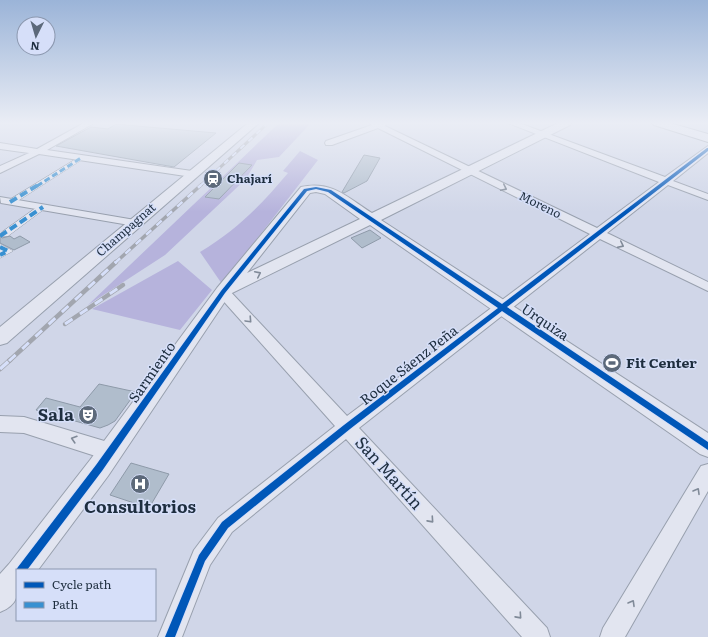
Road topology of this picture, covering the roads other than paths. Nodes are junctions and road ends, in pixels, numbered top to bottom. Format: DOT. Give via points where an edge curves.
graph roads {
  1 [pos="36,153"];
  2 [pos="42,153"];
  3 [pos="218,153"];
  4 [pos="434,153"];
  5 [pos="506,153"];
  6 [pos="592,153"];
  7 [pos="703,153"];
  8 [pos="81,158"];
  9 [pos="0,170"];
  10 [pos="469,171"];
  11 [pos="192,174"];
  12 [pos="666,181"];
  13 [pos="306,190"];
  14 [pos="708,197"];
  15 [pos="4,201"];
  16 [pos="43,207"];
  17 [pos="371,219"];
  18 [pos="135,223"];
  19 [pos="5,234"];
  20 [pos="598,234"];
  21 [pos="0,247"];
  22 [pos="0,255"];
  23 [pos="708,287"];
  24 [pos="223,292"];
  25 [pos="502,307"];
  26 [pos="0,338"];
  27 [pos="0,424"];
  28 [pos="347,427"];
  29 [pos="708,446"];
  30 [pos="111,452"];
  31 [pos="708,473"];
  32 [pos="22,569"];
  33 [pos="16,576"];
  34 [pos="0,597"];
  35 [pos="170,637"];
  36 [pos="538,637"];
  37 [pos="612,637"];
  1 -- 9 [label="street"];
  2 -- 8 [label="street"];
  3 -- 11 [label="street, Champagnat"];
  4 -- 10 [label="street, Moreno"];
  5 -- 10 [label="street"];
  6 -- 12 [label="street"];
  7 -- 12 [label="street, Roque Sáenz Peña"];
  8 -- 11 [label="street"];
  8 -- 15 [label="street"];
  10 -- 17 [label="street"];
  10 -- 20 [label="street, Moreno, one-way"];
  11 -- 18 [label="street, Champagnat"];
  12 -- 14 [label="street"];
  12 -- 20 [label="street, Roque Sáenz Peña"];
  13 -- 17 [label="street, Urquiza" via="316,188 329,191"];
  13 -- 24 [label="street, Sarmiento"];
  15 -- 16 [label="street"];
  16 -- 18 [label="street"];
  16 -- 19 [label="street"];
  24 -- 17 [label="street, one-way"];
  17 -- 25 [label="street, Urquiza"];
  18 -- 26 [label="street, Champagnat"];
  20 -- 23 [label="street, Moreno, one-way"];
  20 -- 25 [label="street, Roque Sáenz Peña"];
  21 -- 22 [label="street" via="8,251"];
  24 -- 28 [label="street, San Martín, one-way"];
  24 -- 30 [label="street, Sarmiento"];
  25 -- 28 [label="street, Roque Sáenz Peña"];
  25 -- 29 [label="street, Urquiza"];
  30 -- 27 [label="street, one-way" via="24,425"];
  28 -- 35 [label="street, Roque Sáenz Peña" via="224,525 202,558"];
  28 -- 36 [label="street, San Martín, one-way"];
  30 -- 32 [label="street, Sarmiento"];
  37 -- 31 [label="street, one-way"];
  33 -- 34 [label="street"];
}
